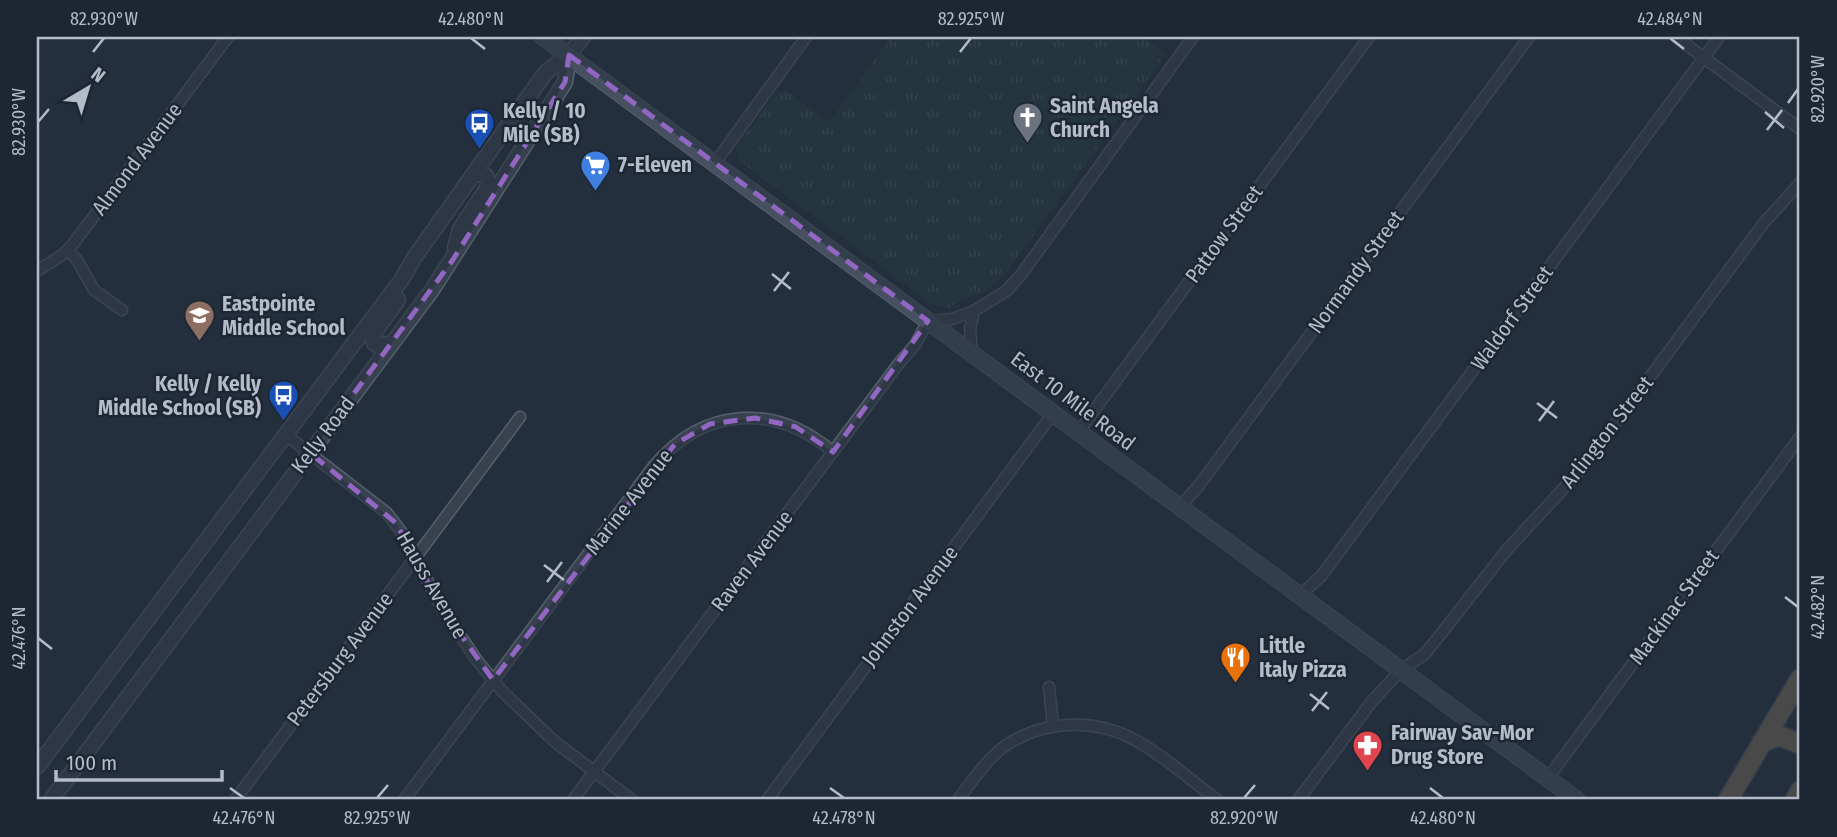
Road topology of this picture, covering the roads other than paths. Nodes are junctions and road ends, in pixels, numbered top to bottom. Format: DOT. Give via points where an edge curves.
graph roads {
  1 [pos="228,37"];
  2 [pos="543,37"];
  3 [pos="583,37"];
  4 [pos="806,37"];
  5 [pos="1193,37"];
  6 [pos="1369,37"];
  7 [pos="1529,37"];
  8 [pos="1676,37"];
  9 [pos="1719,37"];
  10 [pos="569,55"];
  11 [pos="1704,58"];
  12 [pos="1800,129"];
  13 [pos="715,163"];
  14 [pos="475,173"];
  15 [pos="1800,183"];
  16 [pos="68,250"];
  17 [pos="452,261"];
  18 [pos="37,271"];
  19 [pos="402,279"];
  20 [pos="122,310"];
  21 [pos="974,311"];
  22 [pos="928,321"];
  23 [pos="391,343"];
  24 [pos="972,353"];
  25 [pos="1054,412"];
  26 [pos="520,417"];
  27 [pos="1079,431"];
  28 [pos="286,435"];
  29 [pos="1800,437"];
  30 [pos="833,452"];
  31 [pos="310,453"];
  32 [pos="1181,506"];
  33 [pos="416,558"];
  34 [pos="1300,596"];
  35 [pos="1401,670"];
  36 [pos="1800,679"];
  37 [pos="494,680"];
  38 [pos="1049,687"];
  39 [pos="1053,726"];
  40 [pos="1762,742"];
  41 [pos="1797,743"];
  42 [pos="37,767"];
  43 [pos="594,772"];
  44 [pos="1548,778"];
  45 [pos="1800,791"];
  46 [pos="51,800"];
  47 [pos="234,800"];
  48 [pos="404,800"];
  49 [pos="573,800"];
  50 [pos="632,800"];
  51 [pos="766,800"];
  52 [pos="958,800"];
  53 [pos="1217,800"];
  54 [pos="1298,800"];
  55 [pos="1577,800"];
  56 [pos="1728,800"];
  57 [pos="1795,800"];
  1 -- 16 [label="street, Almond Avenue"];
  2 -- 10 [label="main road, East 10 Mile Road"];
  3 -- 10 [label="street, Kelly Road"];
  4 -- 13 [label="street"];
  5 -- 21 [label="street" via="1020,276"];
  6 -- 27 [label="street, Pattow Street"];
  7 -- 32 [label="street, Normandy Street"];
  8 -- 11 [label="street"];
  9 -- 11 [label="street, Waldorf Street"];
  10 -- 13 [label="main road, East 10 Mile Road"];
  10 -- 14 [label="street, Kelly Road" via="546,72"];
  10 -- 17 [label="street, Kelly Road" via="565,82"];
  11 -- 12 [label="street"];
  11 -- 34 [label="street, Waldorf Street" via="1322,575"];
  13 -- 22 [label="main road, East 10 Mile Road"];
  14 -- 17 [label="street" via="486,176 489,185 460,229"];
  14 -- 19 [label="street, Kelly Road"];
  15 -- 35 [label="street, Arlington Street" via="1763,224 1585,465 1506,551 1425,654"];
  16 -- 18 [label="street, Almond Avenue"];
  16 -- 20 [label="street" via="94,290"];
  17 -- 23 [label="street, Kelly Road"];
  19 -- 23 [label="street" via="402,295 372,336 378,346"];
  19 -- 28 [label="street, Kelly Road"];
  21 -- 22 [label="street"];
  21 -- 24 [label="street"];
  22 -- 24 [label="main road, East 10 Mile Road"];
  22 -- 30 [label="street, Raven Avenue" via="915,345"];
  23 -- 31 [label="street, Kelly Road"];
  24 -- 25 [label="main road, East 10 Mile Road"];
  25 -- 27 [label="main road, East 10 Mile Road"];
  25 -- 51 [label="street, Johnston Avenue"];
  26 -- 33 [label="street, Petersburg Avenue"];
  27 -- 32 [label="main road, East 10 Mile Road"];
  28 -- 31 [label="street, Hauss Avenue"];
  28 -- 42 [label="street, Kelly Road"];
  29 -- 44 [label="street, Mackinac Street"];
  30 -- 37 [label="street, Marine Avenue" via="796,427 755,418 728,419 684,437 653,467"];
  30 -- 43 [label="street, Raven Avenue"];
  31 -- 33 [label="street, Hauss Avenue" via="387,513"];
  31 -- 46 [label="street, Kelly Road"];
  32 -- 34 [label="main road, East 10 Mile Road"];
  33 -- 37 [label="street, Hauss Avenue" via="441,607"];
  33 -- 47 [label="street, Petersburg Avenue"];
  34 -- 35 [label="main road, East 10 Mile Road"];
  35 -- 44 [label="main road, East 10 Mile Road"];
  35 -- 54 [label="street, Arlington Street"];
  36 -- 40 [label="highway"];
  37 -- 43 [label="street, Hauss Avenue" via="541,730"];
  37 -- 48 [label="street, Marine Avenue"];
  38 -- 39 [label="street"];
  39 -- 52 [label="street" via="1006,746"];
  39 -- 53 [label="street" via="1077,724 1119,733"];
  40 -- 41 [label="highway" via="1780,737"];
  40 -- 56 [label="highway"];
  43 -- 49 [label="street, Raven Avenue"];
  43 -- 50 [label="street, Hauss Avenue"];
  44 -- 55 [label="main road, East 10 Mile Road"];
  45 -- 57 [label="highway"];
}
